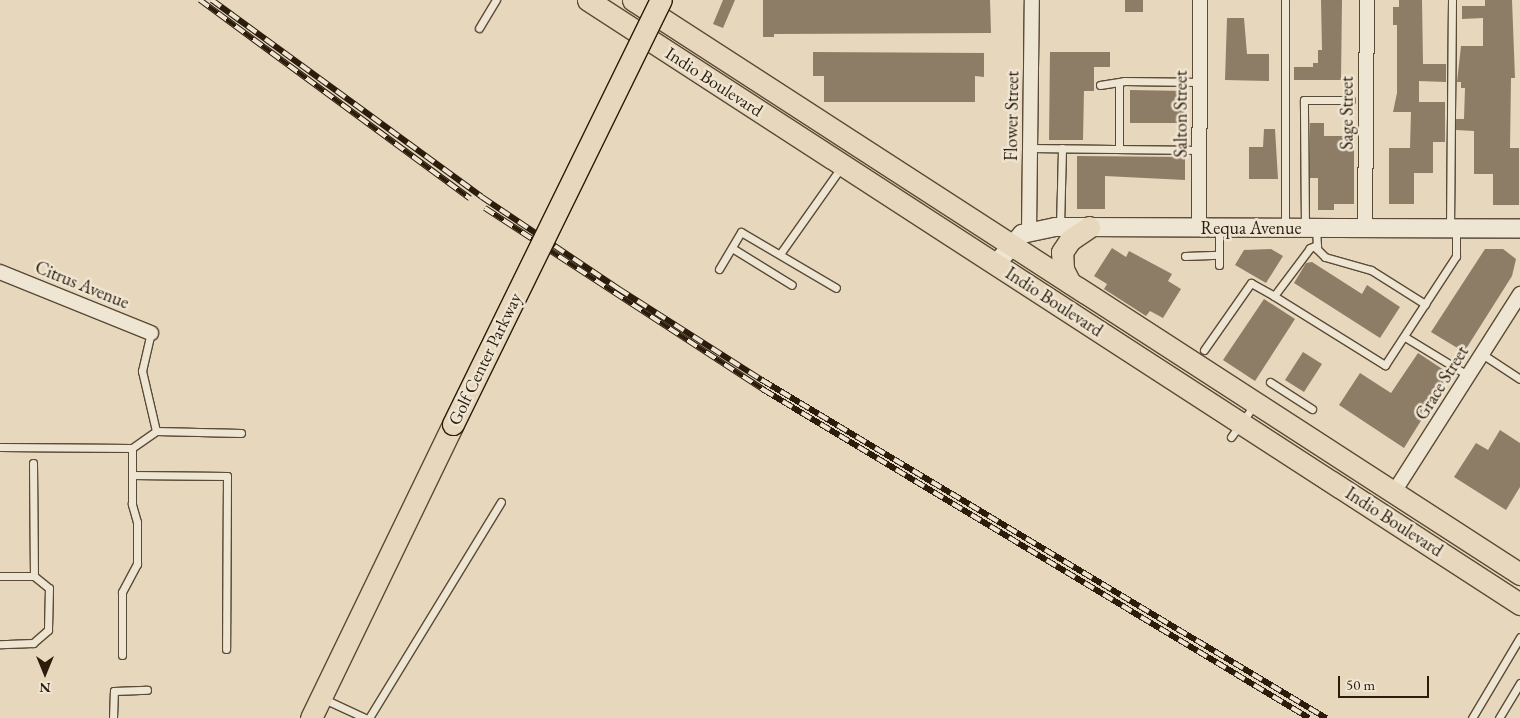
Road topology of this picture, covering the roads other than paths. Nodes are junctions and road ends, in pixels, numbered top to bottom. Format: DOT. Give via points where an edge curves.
graph roads {
  1 [pos="496,0"];
  2 [pos="588,0"];
  3 [pos="633,0"];
  4 [pos="661,0"];
  5 [pos="1032,0"];
  6 [pos="1200,0"];
  7 [pos="1285,0"];
  8 [pos="1367,0"];
  9 [pos="1452,0"];
  10 [pos="479,28"];
  11 [pos="1200,82"];
  12 [pos="1100,85"];
  13 [pos="1119,85"];
  14 [pos="1351,100"];
  15 [pos="776,123"];
  16 [pos="1030,148"];
  17 [pos="1062,148"];
  18 [pos="1119,149"];
  19 [pos="1200,150"];
  20 [pos="872,154"];
  21 [pos="842,165"];
  22 [pos="1060,227"];
  23 [pos="1089,227"];
  24 [pos="1365,227"];
  25 [pos="1199,228"];
  26 [pos="1219,228"];
  27 [pos="1285,228"];
  28 [pos="1453,229"];
  29 [pos="1520,229"];
  30 [pos="1029,232"];
  31 [pos="1313,233"];
  32 [pos="1012,244"];
  33 [pos="732,248"];
  34 [pos="780,254"];
  35 [pos="1219,255"];
  36 [pos="1185,256"];
  37 [pos="996,264"];
  38 [pos="1220,265"];
  39 [pos="719,269"];
  40 [pos="0,272"];
  41 [pos="1070,283"];
  42 [pos="792,285"];
  43 [pos="836,288"];
  44 [pos="1520,294"];
  45 [pos="1274,296"];
  46 [pos="1425,304"];
  47 [pos="151,333"];
  48 [pos="1405,337"];
  49 [pos="1204,350"];
  50 [pos="1482,354"];
  51 [pos="1469,376"];
  52 [pos="1520,379"];
  53 [pos="1270,382"];
  54 [pos="1255,402"];
  55 [pos="1312,409"];
  56 [pos="1236,430"];
  57 [pos="156,431"];
  58 [pos="241,433"];
  59 [pos="0,447"];
  60 [pos="132,448"];
  61 [pos="34,464"];
  62 [pos="132,475"];
  63 [pos="1394,492"];
  64 [pos="501,502"];
  65 [pos="1520,574"];
  66 [pos="0,576"];
  67 [pos="34,576"];
  68 [pos="1520,604"];
  69 [pos="1520,637"];
  70 [pos="0,644"];
  71 [pos="226,649"];
  72 [pos="122,655"];
  73 [pos="1520,683"];
  74 [pos="147,690"];
  75 [pos="321,698"];
  76 [pos="113,718"];
  77 [pos="312,718"];
  78 [pos="365,718"];
  79 [pos="369,718"];
  80 [pos="1472,718"];
  81 [pos="1499,718"];
  1 -- 10 [label="lane"];
  2 -- 15 [label="main road, Indio Boulevard"];
  3 -- 20 [label="main road, Indio Boulevard"];
  4 -- 75 [label="main road, Golf Center Parkway, bridge"];
  5 -- 16 [label="street, Flower Street"];
  6 -- 11 [label="street, Salton Street"];
  7 -- 27 [label="lane"];
  8 -- 24 [label="street, Sage Street"];
  9 -- 28 [label="lane"];
  11 -- 13 [label="lane" via="1124,82"];
  11 -- 19 [label="street, Salton Street"];
  12 -- 13 [label="lane"];
  13 -- 18 [label="lane"];
  14 -- 31 [label="lane" via="1304,100"];
  15 -- 20 [label="main road" via="802,124 834,143"];
  15 -- 21 [label="main road, Indio Boulevard"];
  16 -- 17 [label="lane"];
  16 -- 30 [label="street, Flower Street"];
  17 -- 18 [label="lane"];
  17 -- 22 [label="lane"];
  18 -- 19 [label="lane"];
  19 -- 25 [label="street, Salton Street"];
  20 -- 32 [label="main road, Indio Boulevard"];
  21 -- 34 [label="lane"];
  21 -- 37 [label="main road, Indio Boulevard"];
  22 -- 23 [label="street, Requa Avenue"];
  22 -- 30 [label="street, Requa Avenue"];
  23 -- 25 [label="street, Requa Avenue"];
  23 -- 41 [label="main road" via="1070,240 1062,252 1063,269"];
  24 -- 28 [label="street, Requa Avenue"];
  24 -- 31 [label="street, Requa Avenue"];
  25 -- 26 [label="street, Requa Avenue"];
  26 -- 27 [label="street, Requa Avenue"];
  26 -- 35 [label="lane"];
  27 -- 31 [label="street, Requa Avenue"];
  28 -- 29 [label="street, Requa Avenue"];
  28 -- 46 [label="lane" via="1456,256"];
  30 -- 32 [label="street, Requa Avenue"];
  31 -- 45 [label="lane" via="1310,248"];
  31 -- 46 [label="lane" via="1325,257 1372,270"];
  32 -- 37 [label="street, Requa Avenue"];
  32 -- 41 [label="main road, Indio Boulevard"];
  33 -- 34 [label="lane" via="741,232"];
  33 -- 39 [label="lane"];
  33 -- 42 [label="lane"];
  34 -- 43 [label="lane"];
  35 -- 36 [label="lane"];
  35 -- 38 [label="lane"];
  37 -- 56 [label="main road, Indio Boulevard"];
  40 -- 47 [label="street, Citrus Avenue"];
  41 -- 54 [label="main road, Indio Boulevard"];
  44 -- 50 [label="street, Grace Street"];
  45 -- 48 [label="lane" via="1386,365"];
  45 -- 49 [label="lane" via="1251,283"];
  46 -- 48 [label="lane"];
  47 -- 57 [label="lane" via="142,372"];
  48 -- 51 [label="lane"];
  50 -- 51 [label="street, Grace Street"];
  50 -- 52 [label="lane"];
  51 -- 63 [label="street, Grace Street"];
  53 -- 55 [label="lane"];
  54 -- 56 [label="lane"];
  54 -- 63 [label="main road, Indio Boulevard"];
  56 -- 68 [label="main road, Indio Boulevard"];
  57 -- 58 [label="lane"];
  57 -- 60 [label="lane"];
  59 -- 60 [label="lane"];
  60 -- 62 [label="lane"];
  61 -- 67 [label="lane"];
  62 -- 71 [label="lane" via="227,476"];
  62 -- 72 [label="lane" via="132,504 138,522 137,564 122,592"];
  63 -- 65 [label="main road, Indio Boulevard"];
  64 -- 79 [label="lane"];
  66 -- 67 [label="lane"];
  67 -- 70 [label="lane" via="49,588 48,630 34,643"];
  69 -- 80 [label="lane"];
  73 -- 81 [label="lane"];
  74 -- 76 [label="lane" via="114,691"];
  75 -- 77 [label="main road, Golf Center Parkway"];
  75 -- 78 [label="lane"];
}
